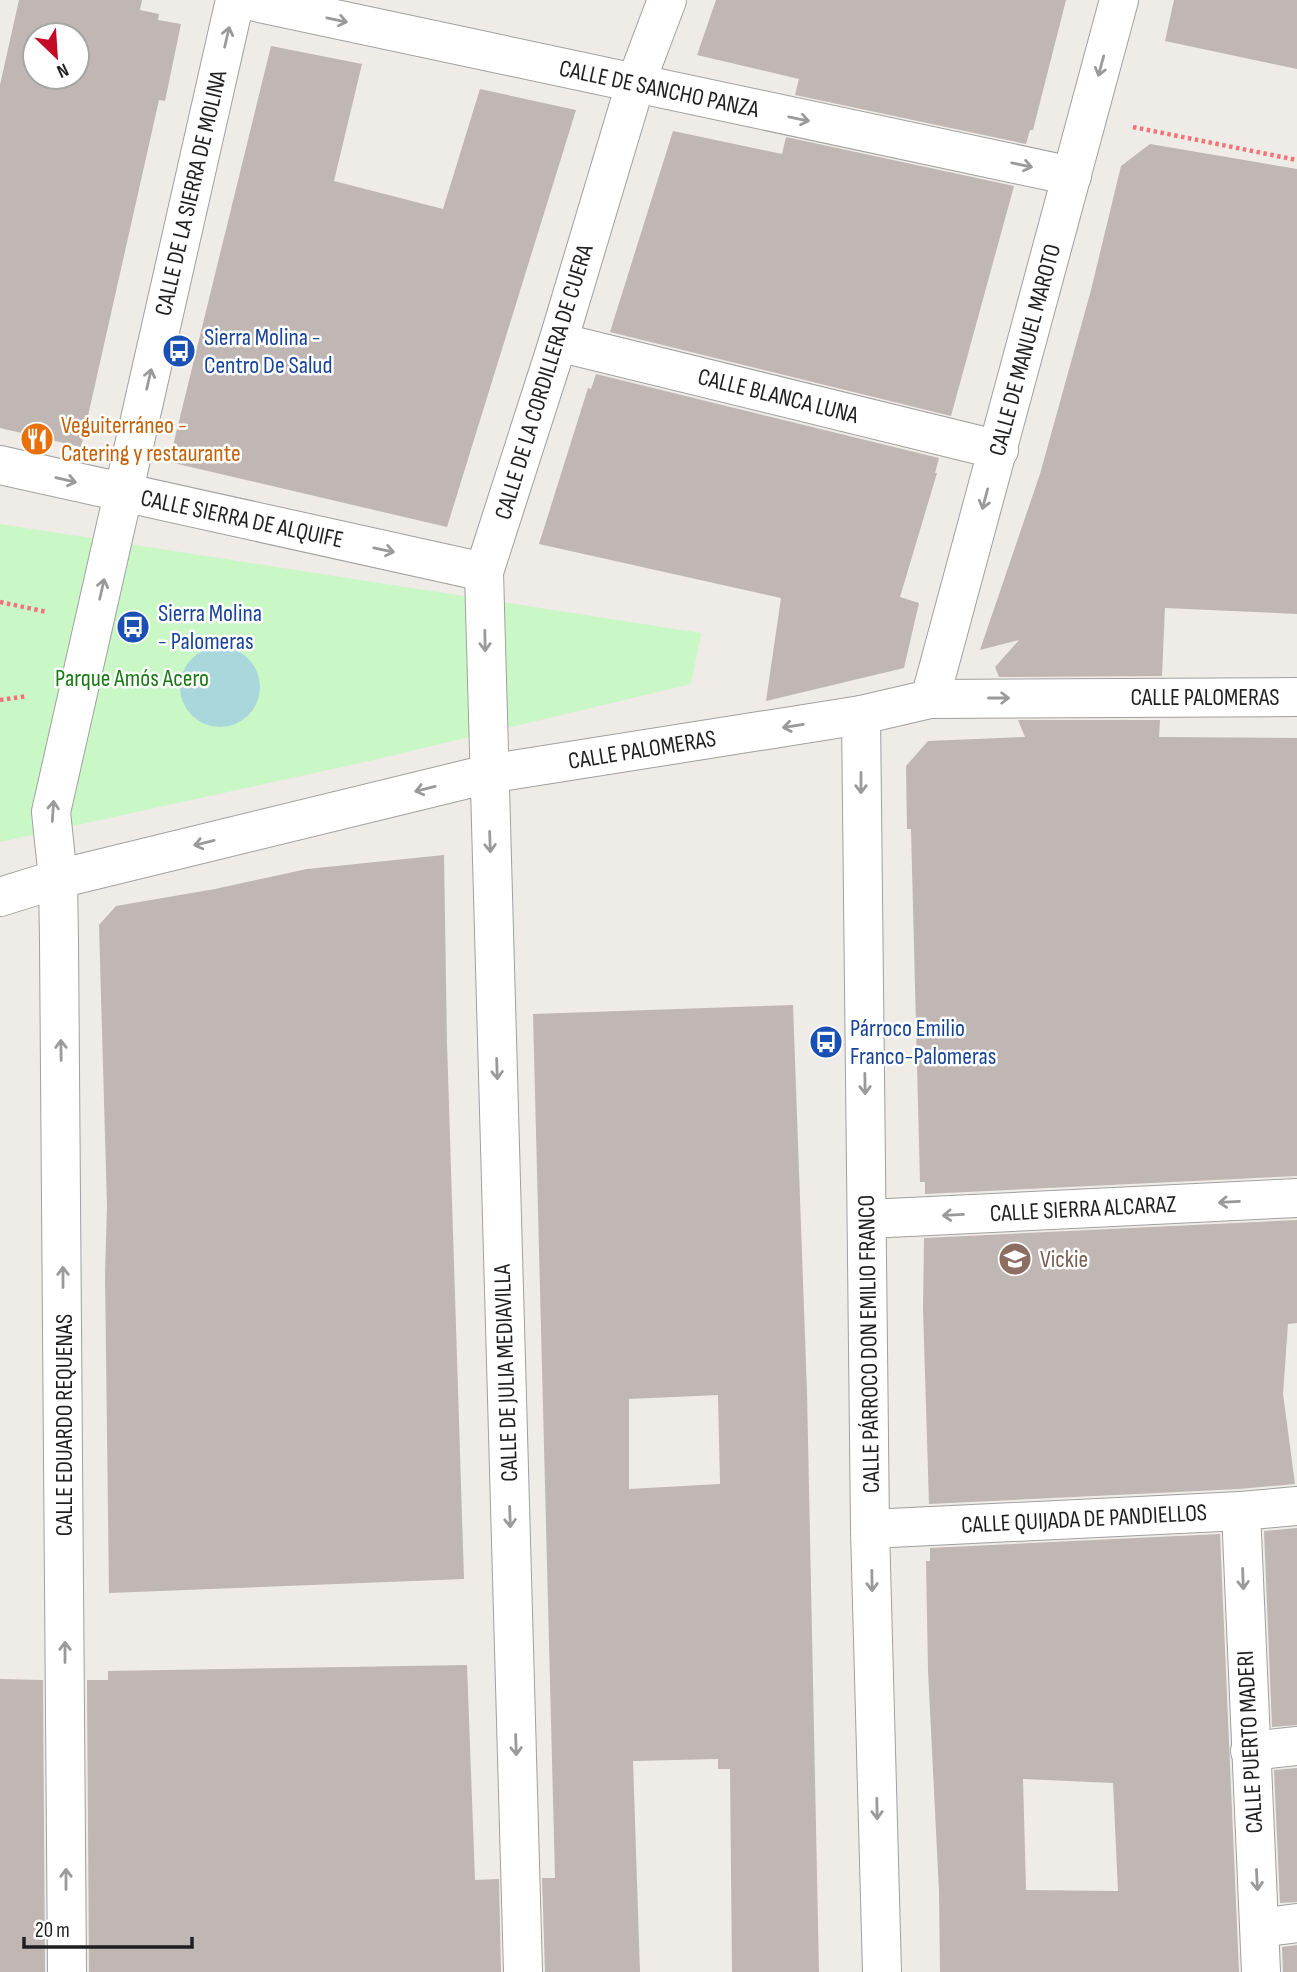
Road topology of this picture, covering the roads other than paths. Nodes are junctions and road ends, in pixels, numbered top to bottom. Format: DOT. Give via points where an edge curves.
graph roads {
  1 [pos="235,0"];
  2 [pos="246,0"];
  3 [pos="667,0"];
  4 [pos="1119,0"];
  5 [pos="635,85"];
  6 [pos="1072,176"];
  7 [pos="558,342"];
  8 [pos="999,450"];
  9 [pos="0,465"];
  10 [pos="123,493"];
  11 [pos="484,572"];
  12 [pos="1297,697"];
  13 [pos="930,699"];
  14 [pos="861,715"];
  15 [pos="488,774"];
  16 [pos="58,879"];
  17 [pos="0,897"];
  18 [pos="1297,1198"];
  19 [pos="868,1219"];
  20 [pos="1297,1506"];
  21 [pos="1241,1511"];
  22 [pos="870,1529"];
  23 [pos="1297,1746"];
  24 [pos="1250,1751"];
  25 [pos="1297,1923"];
  26 [pos="1260,1927"];
  27 [pos="66,1972"];
  28 [pos="523,1972"];
  29 [pos="882,1972"];
  30 [pos="1261,1972"];
  10 -- 1 [label="street, CALLE DE LA SIERRA DE MOLINA, one-way"];
  2 -- 5 [label="street, CALLE DE SANCHO PANZA, one-way"];
  3 -- 5 [label="street, CALLE DE LA CORDILLERA DE CUERA"];
  4 -- 6 [label="street, CALLE DE MANUEL MAROTO, one-way"];
  5 -- 6 [label="street, CALLE DE SANCHO PANZA, one-way"];
  5 -- 7 [label="street, CALLE DE LA CORDILLERA DE CUERA"];
  6 -- 8 [label="street, CALLE DE MANUEL MAROTO"];
  7 -- 8 [label="street, CALLE BLANCA LUNA"];
  7 -- 11 [label="street, CALLE DE LA CORDILLERA DE CUERA"];
  8 -- 13 [label="street, CALLE DE MANUEL MAROTO, one-way"];
  9 -- 10 [label="street, CALLE SIERRA DE ALQUIFE, one-way"];
  10 -- 11 [label="street, CALLE SIERRA DE ALQUIFE, one-way"];
  16 -- 10 [label="street, CALLE DE LA SIERRA DE MOLINA, one-way" via="51,812"];
  11 -- 15 [label="street, CALLE DE LA CORDILLERA DE CUERA, one-way"];
  13 -- 12 [label="street, CALLE PALOMERAS, one-way"];
  13 -- 14 [label="street, CALLE PALOMERAS"];
  14 -- 15 [label="street, CALLE PALOMERAS, one-way"];
  14 -- 19 [label="street, CALLE PÁRROCO DON EMILIO FRANCO, one-way"];
  15 -- 16 [label="street, CALLE PALOMERAS, one-way"];
  15 -- 28 [label="street, CALLE DE JULIA MEDIAVILLA, one-way"];
  16 -- 17 [label="street, CALLE PALOMERAS"];
  27 -- 16 [label="street, CALLE EDUARDO REQUENAS, one-way"];
  18 -- 19 [label="street, CALLE SIERRA ALCARAZ, one-way"];
  19 -- 22 [label="street, CALLE PÁRROCO DON EMILIO FRANCO"];
  20 -- 21 [label="street, CALLE QUIJADA DE PANDIELLOS"];
  21 -- 22 [label="street, CALLE QUIJADA DE PANDIELLOS"];
  21 -- 24 [label="street, CALLE PUERTO MADERI, one-way"];
  22 -- 29 [label="street, CALLE PÁRROCO DON EMILIO FRANCO, one-way"];
  23 -- 24 [label="street"];
  24 -- 26 [label="street, CALLE PUERTO MADERI, one-way"];
  25 -- 26 [label="street"];
  26 -- 30 [label="street, CALLE PUERTO MADERI"];
}
